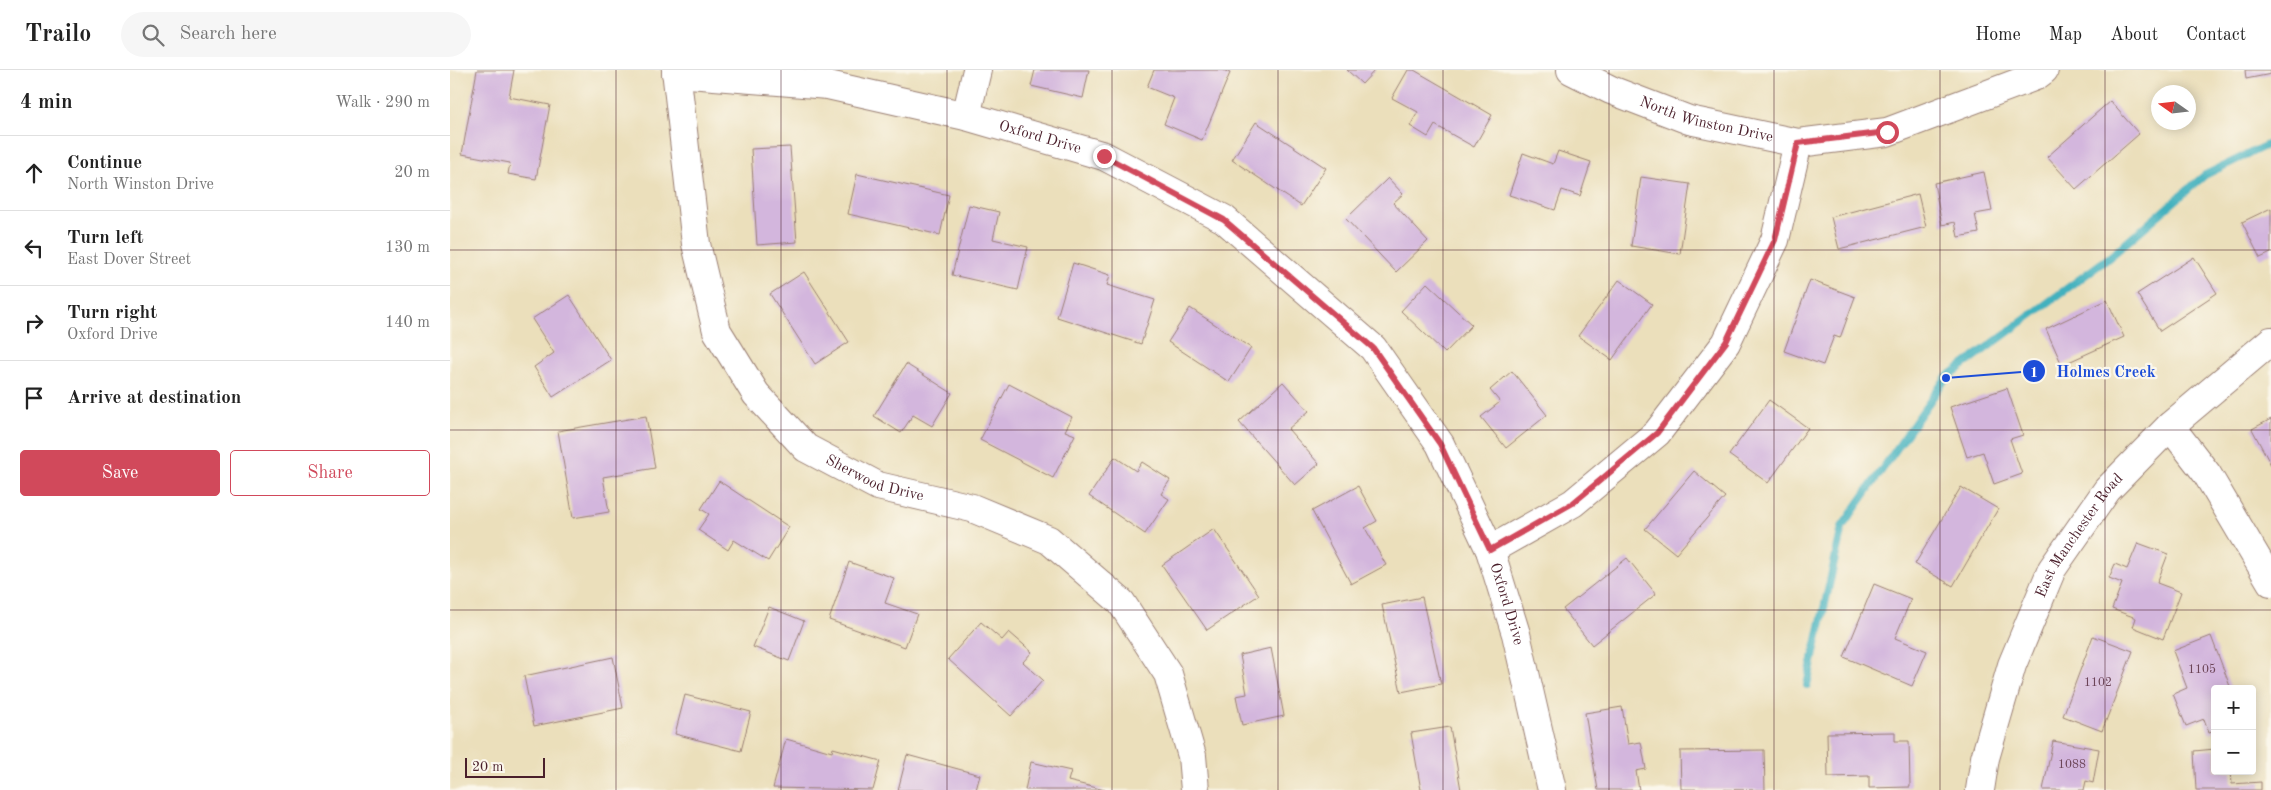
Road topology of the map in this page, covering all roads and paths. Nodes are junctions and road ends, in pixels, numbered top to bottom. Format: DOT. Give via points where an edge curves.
graph roads {
  1 [pos="977,70"];
  2 [pos="1571,70"];
  3 [pos="2044,70"];
  4 [pos="676,71"];
  5 [pos="966,116"];
  6 [pos="1798,143"];
  7 [pos="2271,341"];
  8 [pos="2170,426"];
  9 [pos="1490,550"];
  10 [pos="2271,582"];
  11 [pos="1195,790"];
  12 [pos="1552,790"];
  13 [pos="1980,790"];
  1 -- 5 [label="street"];
  2 -- 6 [label="street, North Winston Drive" via="1611,90 1689,120"];
  3 -- 6 [label="street, North Winston Drive" via="2036,76 1887,132"];
  4 -- 5 [label="street, Oxford Drive" via="828,85"];
  4 -- 11 [label="street, Sherwood Drive" via="696,244 717,331 756,394 806,448 878,486 972,508 1049,540 1121,602 1168,674 1192,756"];
  5 -- 9 [label="street, Oxford Drive" via="1104,156 1224,220 1373,348 1440,444"];
  6 -- 9 [label="street" via="1775,240 1720,350 1657,433 1573,503"];
  7 -- 8 [label="street, East Manchester Road"];
  8 -- 10 [label="street" via="2207,474"];
  8 -- 13 [label="street, East Manchester Road" via="2107,490 2052,569 2012,665 1985,758"];
  9 -- 12 [label="street, Oxford Drive" via="1516,634"];
}
